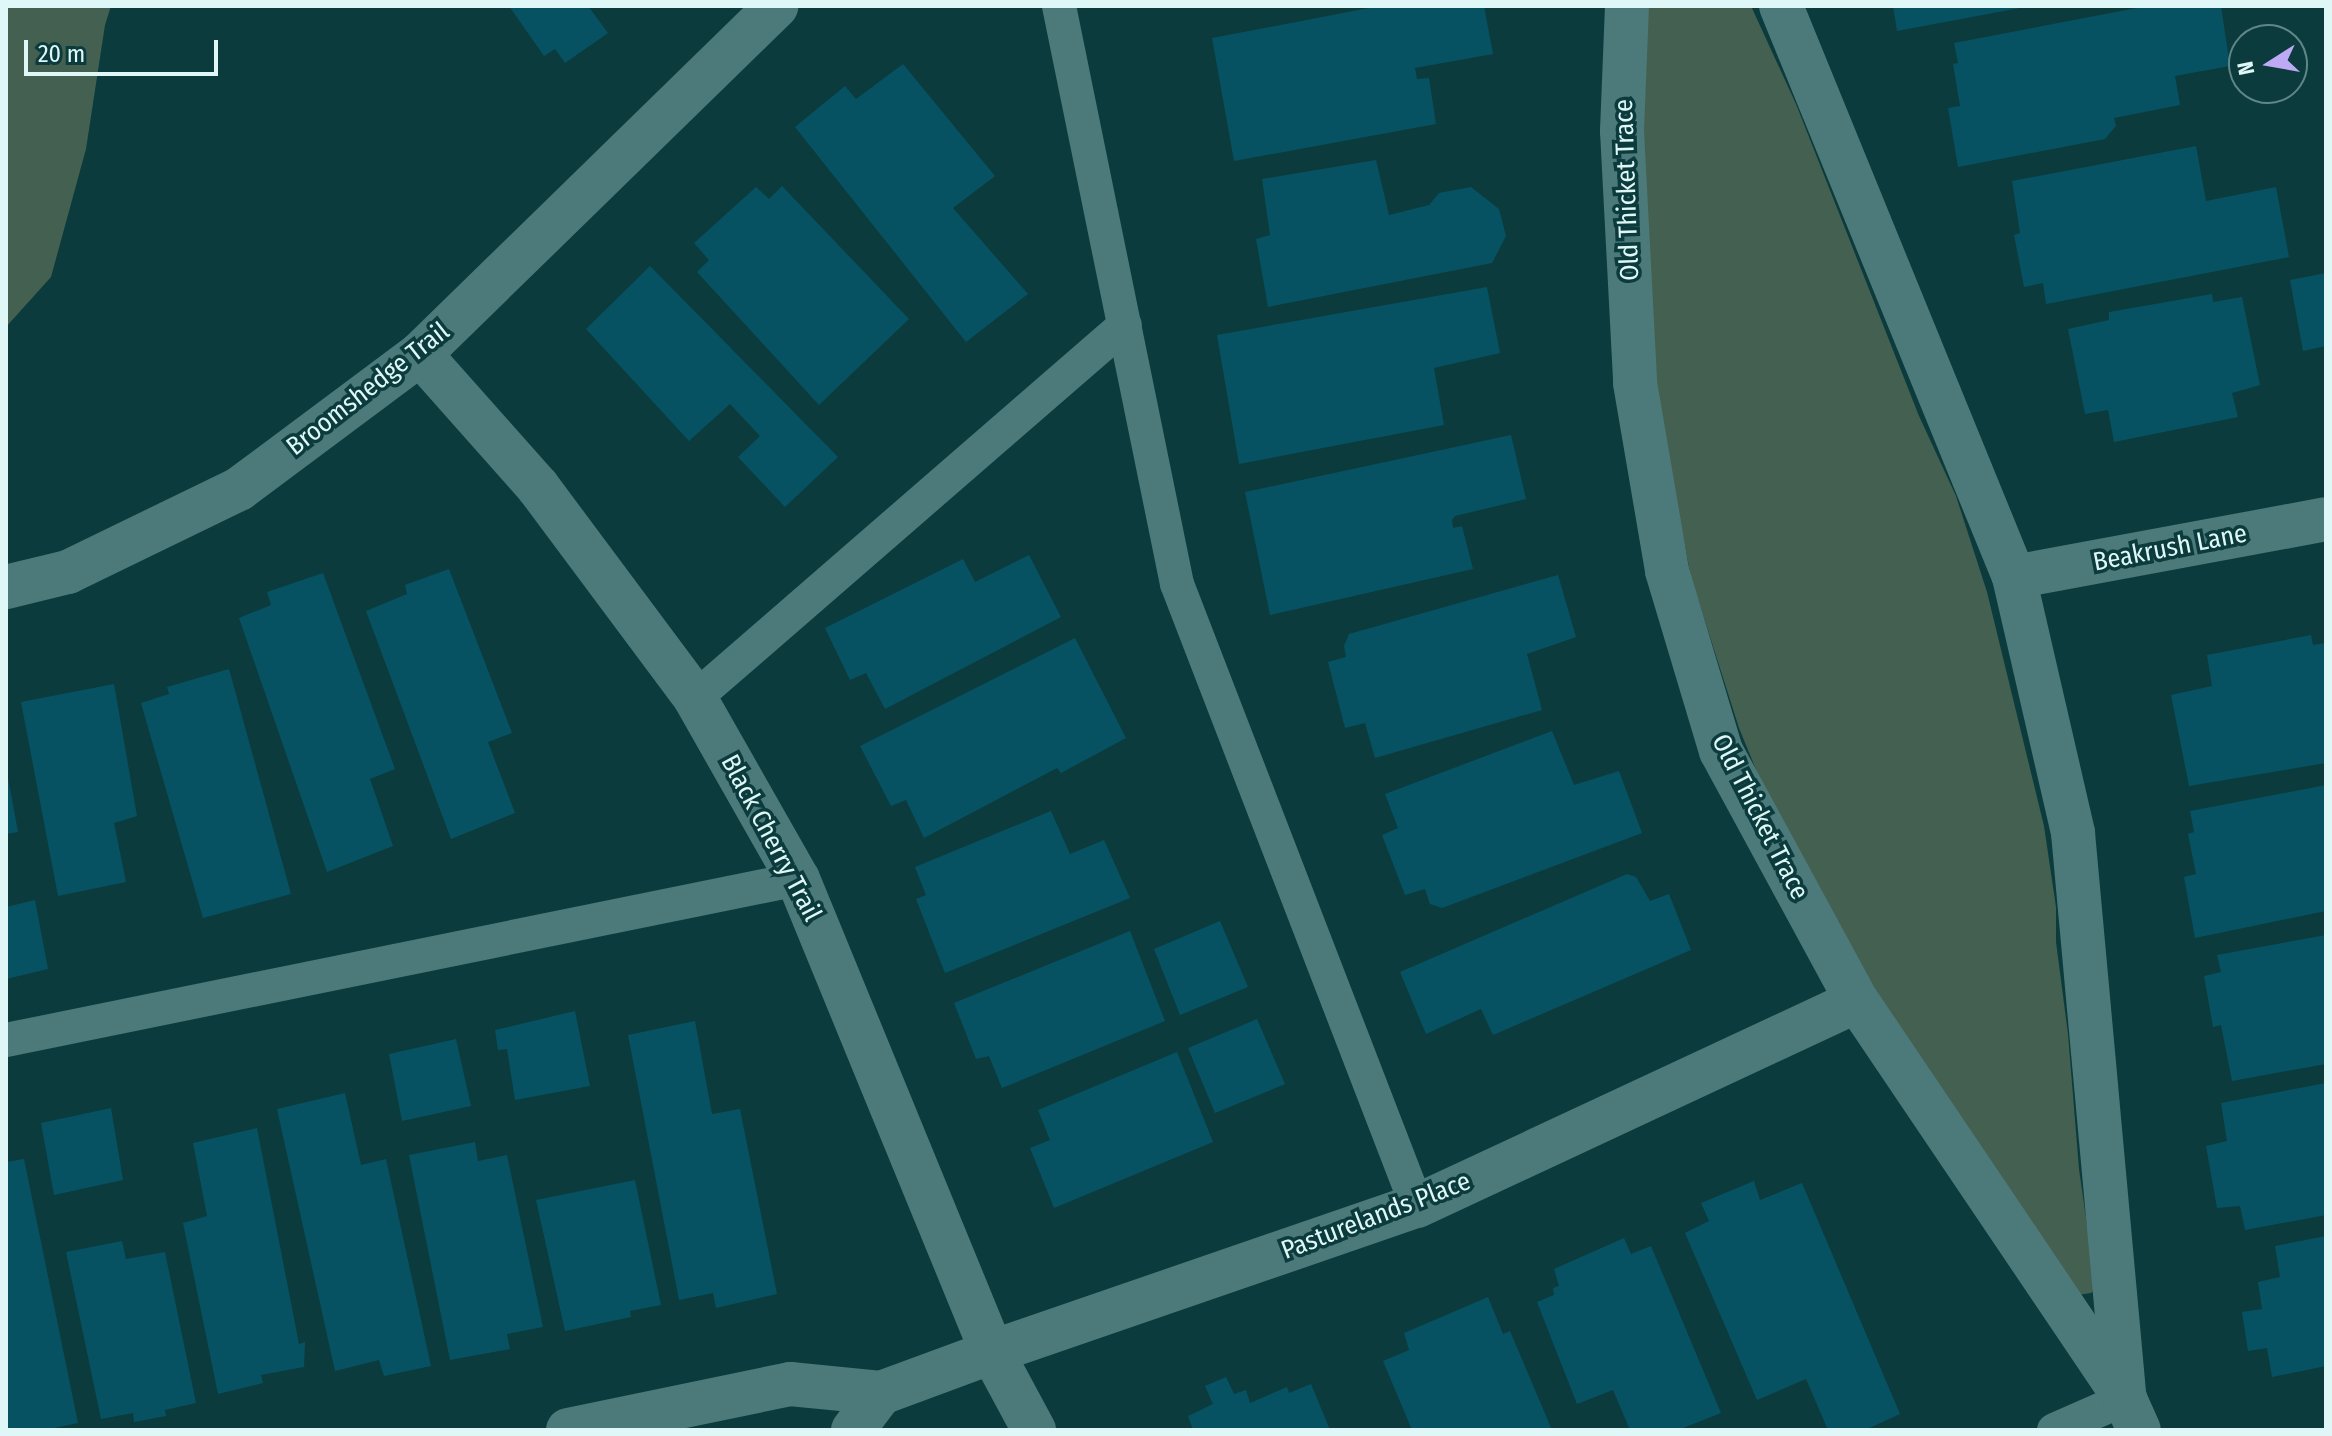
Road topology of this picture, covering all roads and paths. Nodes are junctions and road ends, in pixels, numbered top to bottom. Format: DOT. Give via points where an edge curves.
graph roads {
  1 [pos="776,6"];
  2 [pos="1059,6"];
  3 [pos="1627,6"];
  4 [pos="1781,6"];
  5 [pos="1125,325"];
  6 [pos="420,354"];
  7 [pos="2326,519"];
  8 [pos="2014,577"];
  9 [pos="6,587"];
  10 [pos="695,698"];
  11 [pos="798,879"];
  12 [pos="1857,1001"];
  13 [pos="6,1040"];
  14 [pos="1417,1206"];
  15 [pos="992,1352"];
  16 [pos="881,1393"];
  17 [pos="2132,1414"];
  18 [pos="568,1430"];
  19 [pos="853,1430"];
  20 [pos="1034,1430"];
  21 [pos="2054,1430"];
  1 -- 6 [label="street, Broomshedge Trail"];
  2 -- 5 [label="lane"];
  3 -- 12 [label="street, Old Thicket Trace" via="1622,131 1635,383 1667,571 1721,751"];
  4 -- 8 [label="street"];
  5 -- 10 [label="lane"];
  5 -- 14 [label="lane" via="1189,622"];
  6 -- 9 [label="street, Broomshedge Trail" via="239,489 68,572"];
  6 -- 10 [label="street, Black Cherry Trail" via="538,487"];
  7 -- 8 [label="street, Beakrush Lane"];
  8 -- 17 [label="street" via="2073,833"];
  10 -- 11 [label="street, Black Cherry Trail"];
  11 -- 13 [label="lane"];
  11 -- 15 [label="street, Black Cherry Trail"];
  12 -- 14 [label="street, Pasturelands Place"];
  12 -- 17 [label="street, Old Thicket Trace"];
  14 -- 15 [label="street, Pasturelands Place"];
  15 -- 16 [label="street, Pasturelands Place"];
  15 -- 20 [label="street, Black Cherry Trail"];
  16 -- 18 [label="street, Pasturelands Place" via="790,1384"];
  16 -- 19 [label="street"];
  17 -- 21 [label="lane"];
}
